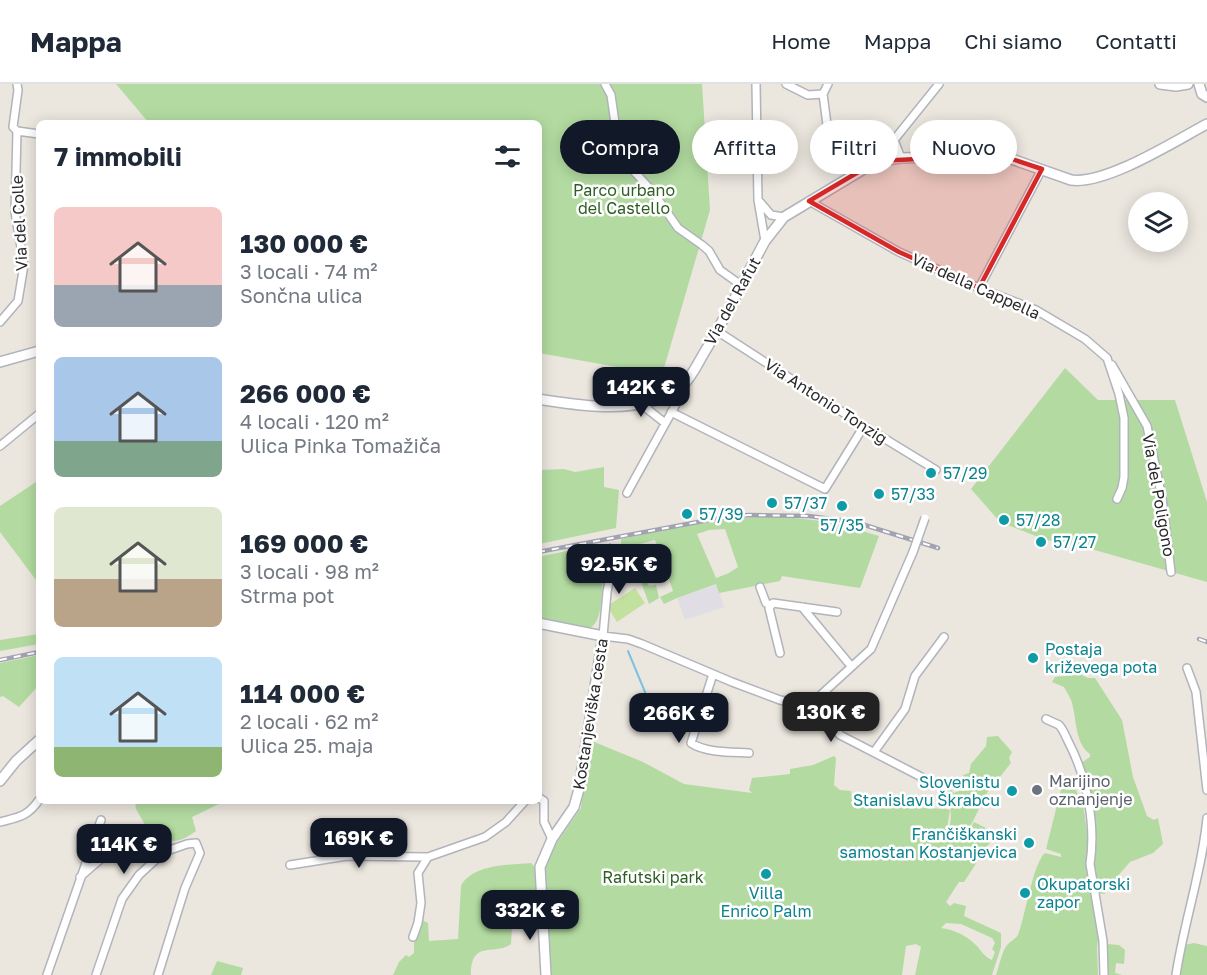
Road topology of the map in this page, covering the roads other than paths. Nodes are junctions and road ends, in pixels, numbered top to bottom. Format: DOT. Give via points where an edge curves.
graph roads {
  1 [pos="17,84"];
  2 [pos="605,84"];
  3 [pos="756,84"];
  4 [pos="786,84"];
  5 [pos="828,84"];
  6 [pos="939,84"];
  7 [pos="1160,84"];
  8 [pos="1188,84"];
  9 [pos="1199,84"];
  10 [pos="823,94"];
  11 [pos="1207,97"];
  12 [pos="826,120"];
  13 [pos="1207,124"];
  14 [pos="17,131"];
  15 [pos="36,134"];
  16 [pos="898,158"];
  17 [pos="901,158"];
  18 [pos="1042,169"];
  19 [pos="855,174"];
  20 [pos="758,200"];
  21 [pos="809,201"];
  22 [pos="784,217"];
  23 [pos="765,241"];
  24 [pos="741,285"];
  25 [pos="979,288"];
  26 [pos="0,322"];
  27 [pos="717,331"];
  28 [pos="36,352"];
  29 [pos="1107,358"];
  30 [pos="0,362"];
  31 [pos="685,384"];
  32 [pos="542,400"];
  33 [pos="641,404"];
  34 [pos="671,412"];
  35 [pos="36,416"];
  36 [pos="664,423"];
  37 [pos="864,426"];
  38 [pos="0,446"];
  39 [pos="936,470"];
  40 [pos="627,493"];
  41 [pos="1117,500"];
  42 [pos="925,518"];
  43 [pos="615,551"];
  44 [pos="1171,572"];
  45 [pos="760,587"];
  46 [pos="771,605"];
  47 [pos="802,607"];
  48 [pos="837,612"];
  49 [pos="542,624"];
  50 [pos="603,636"];
  51 [pos="944,637"];
  52 [pos="780,653"];
  53 [pos="851,666"];
  54 [pos="1187,668"];
  55 [pos="713,674"];
  56 [pos="813,702"];
  57 [pos="1046,719"];
  58 [pos="36,743"];
  59 [pos="874,752"];
  60 [pos="749,753"];
  61 [pos="0,781"];
  62 [pos="933,783"];
  63 [pos="1207,790"];
  64 [pos="542,800"];
  65 [pos="36,804"];
  66 [pos="522,804"];
  67 [pos="1207,818"];
  68 [pos="101,820"];
  69 [pos="0,822"];
  70 [pos="552,839"];
  71 [pos="164,852"];
  72 [pos="428,857"];
  73 [pos="290,865"];
  74 [pos="80,877"];
  75 [pos="413,937"];
  76 [pos="47,975"];
  77 [pos="96,975"];
  78 [pos="158,975"];
  79 [pos="546,975"];
  80 [pos="1104,975"];
  81 [pos="1176,975"];
  1 -- 14 [label="street, Via del Colle" via="13,127"];
  2 -- 24 [label="street" via="611,95 613,139 618,153 678,228 709,251 720,270"];
  3 -- 20 [label="street"];
  4 -- 10 [label="street" via="808,95"];
  5 -- 10 [label="street"];
  6 -- 17 [label="street" via="894,140"];
  7 -- 8 [label="main road"];
  9 -- 11 [label="main road"];
  10 -- 12 [label="street"];
  13 -- 18 [label="main road" via="1094,180 1071,180"];
  14 -- 15 [label="street"];
  14 -- 26 [label="street, Via del Colle" via="15,212 24,265 18,301"];
  16 -- 17 [label="main road, Via del Rafut"];
  17 -- 18 [label="main road" via="1000,155"];
  18 -- 25 [label="street"];
  19 -- 21 [label="main road, Via del Rafut"];
  20 -- 22 [label="street" via="771,215"];
  20 -- 23 [label="street"];
  21 -- 22 [label="main road, Via del Rafut"];
  21 -- 25 [label="street, Via della Cappella" via="899,252"];
  22 -- 23 [label="main road, Via del Rafut"];
  23 -- 24 [label="main road, Via del Rafut"];
  24 -- 27 [label="main road, Via del Rafut"];
  25 -- 29 [label="street, Via della Cappella" via="1036,310 1085,339"];
  27 -- 31 [label="main road, Via del Rafut"];
  27 -- 37 [label="street, Via Antonio Tonzig"];
  28 -- 30 [label="main road"];
  29 -- 41 [label="street" via="1124,418 1124,477"];
  29 -- 44 [label="street, Via del Poligono" via="1147,426 1162,498"];
  31 -- 33 [label="main road" via="659,400"];
  31 -- 34 [label="street, Via del Rafut"];
  32 -- 33 [label="main road" via="584,406"];
  33 -- 36 [label="street"];
  34 -- 36 [label="street, Via del Rafut"];
  34 -- 37 [label="street" via="825,489"];
  35 -- 38 [label="street"];
  36 -- 40 [label="street, Via del Rafut"];
  37 -- 39 [label="street, Via Antonio Tonzig"];
  42 -- 53 [label="street, bridge" via="871,649"];
  43 -- 50 [label="street, Kostanjeviška cesta"];
  45 -- 46 [label="street" via="766,603"];
  46 -- 47 [label="street"];
  46 -- 52 [label="street" via="770,616"];
  47 -- 48 [label="street"];
  47 -- 53 [label="street"];
  49 -- 50 [label="main road"];
  50 -- 55 [label="street" via="628,639"];
  50 -- 70 [label="main road, Kostanjeviška cesta" via="579,789 574,807"];
  51 -- 59 [label="street" via="915,676 905,709"];
  53 -- 56 [label="street"];
  54 -- 63 [label="street" via="1196,692"];
  55 -- 56 [label="street" via="780,700 805,705"];
  55 -- 60 [label="street" via="691,743"];
  56 -- 59 [label="street" via="840,735"];
  57 -- 80 [label="street" via="1064,733 1083,780"];
  58 -- 61 [label="main road"];
  59 -- 62 [label="street"];
  64 -- 70 [label="street" via="544,822"];
  65 -- 69 [label="street" via="31,812"];
  66 -- 72 [label="street" via="485,837"];
  67 -- 81 [label="street" via="1203,854"];
  68 -- 74 [label="street"];
  70 -- 79 [label="main road, Kostanjeviška cesta" via="540,867"];
  71 -- 74 [label="street" via="148,837 130,838"];
  71 -- 77 [label="street" via="139,875 122,899"];
  71 -- 78 [label="street" via="196,843 200,853"];
  72 -- 73 [label="street" via="347,856"];
  72 -- 75 [label="street" via="418,873 421,903"];
  74 -- 76 [label="street"];
}
